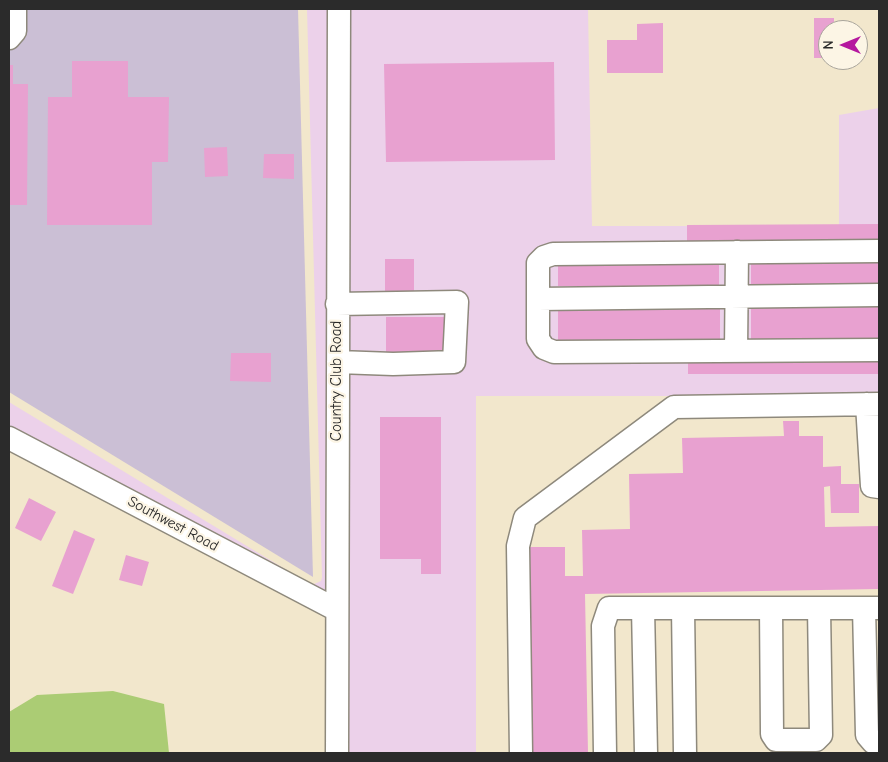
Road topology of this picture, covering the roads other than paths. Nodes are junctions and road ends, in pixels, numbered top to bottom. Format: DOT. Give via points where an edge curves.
graph roads {
  1 [pos="15,9"];
  2 [pos="339,9"];
  3 [pos="9,38"];
  4 [pos="879,251"];
  5 [pos="737,252"];
  6 [pos="879,295"];
  7 [pos="737,297"];
  8 [pos="538,299"];
  9 [pos="337,304"];
  10 [pos="879,350"];
  11 [pos="736,351"];
  12 [pos="338,362"];
  13 [pos="873,404"];
  14 [pos="9,438"];
  15 [pos="879,486"];
  16 [pos="643,608"];
  17 [pos="683,608"];
  18 [pos="771,608"];
  19 [pos="819,608"];
  20 [pos="872,608"];
  21 [pos="337,610"];
  22 [pos="879,742"];
  23 [pos="337,753"];
  24 [pos="521,753"];
  25 [pos="605,753"];
  26 [pos="646,753"];
  27 [pos="685,753"];
  1 -- 3 [label="street" via="15,31"];
  2 -- 9 [label="street, Country Club Road"];
  4 -- 5 [label="street"];
  5 -- 7 [label="street"];
  5 -- 8 [label="street" via="553,254 538,263"];
  6 -- 7 [label="street"];
  7 -- 8 [label="street"];
  7 -- 11 [label="street"];
  8 -- 11 [label="street" via="538,339 544,348 554,352"];
  9 -- 12 [label="street, Country Club Road"];
  9 -- 12 [label="street" via="457,302 454,362"];
  10 -- 11 [label="street"];
  12 -- 21 [label="street, Country Club Road"];
  13 -- 15 [label="street" via="872,486"];
  13 -- 24 [label="street" via="674,407 525,518 518,546"];
  14 -- 21 [label="street, Southwest Road"];
  16 -- 17 [label="street"];
  16 -- 25 [label="street" via="609,608 604,626"];
  16 -- 26 [label="street"];
  17 -- 18 [label="street"];
  17 -- 27 [label="street"];
  18 -- 19 [label="street"];
  18 -- 19 [label="street" via="772,734 776,740 816,740 821,735"];
  19 -- 20 [label="street"];
  20 -- 22 [label="street" via="867,735 873,742"];
  21 -- 23 [label="street, Country Club Road"];
}
